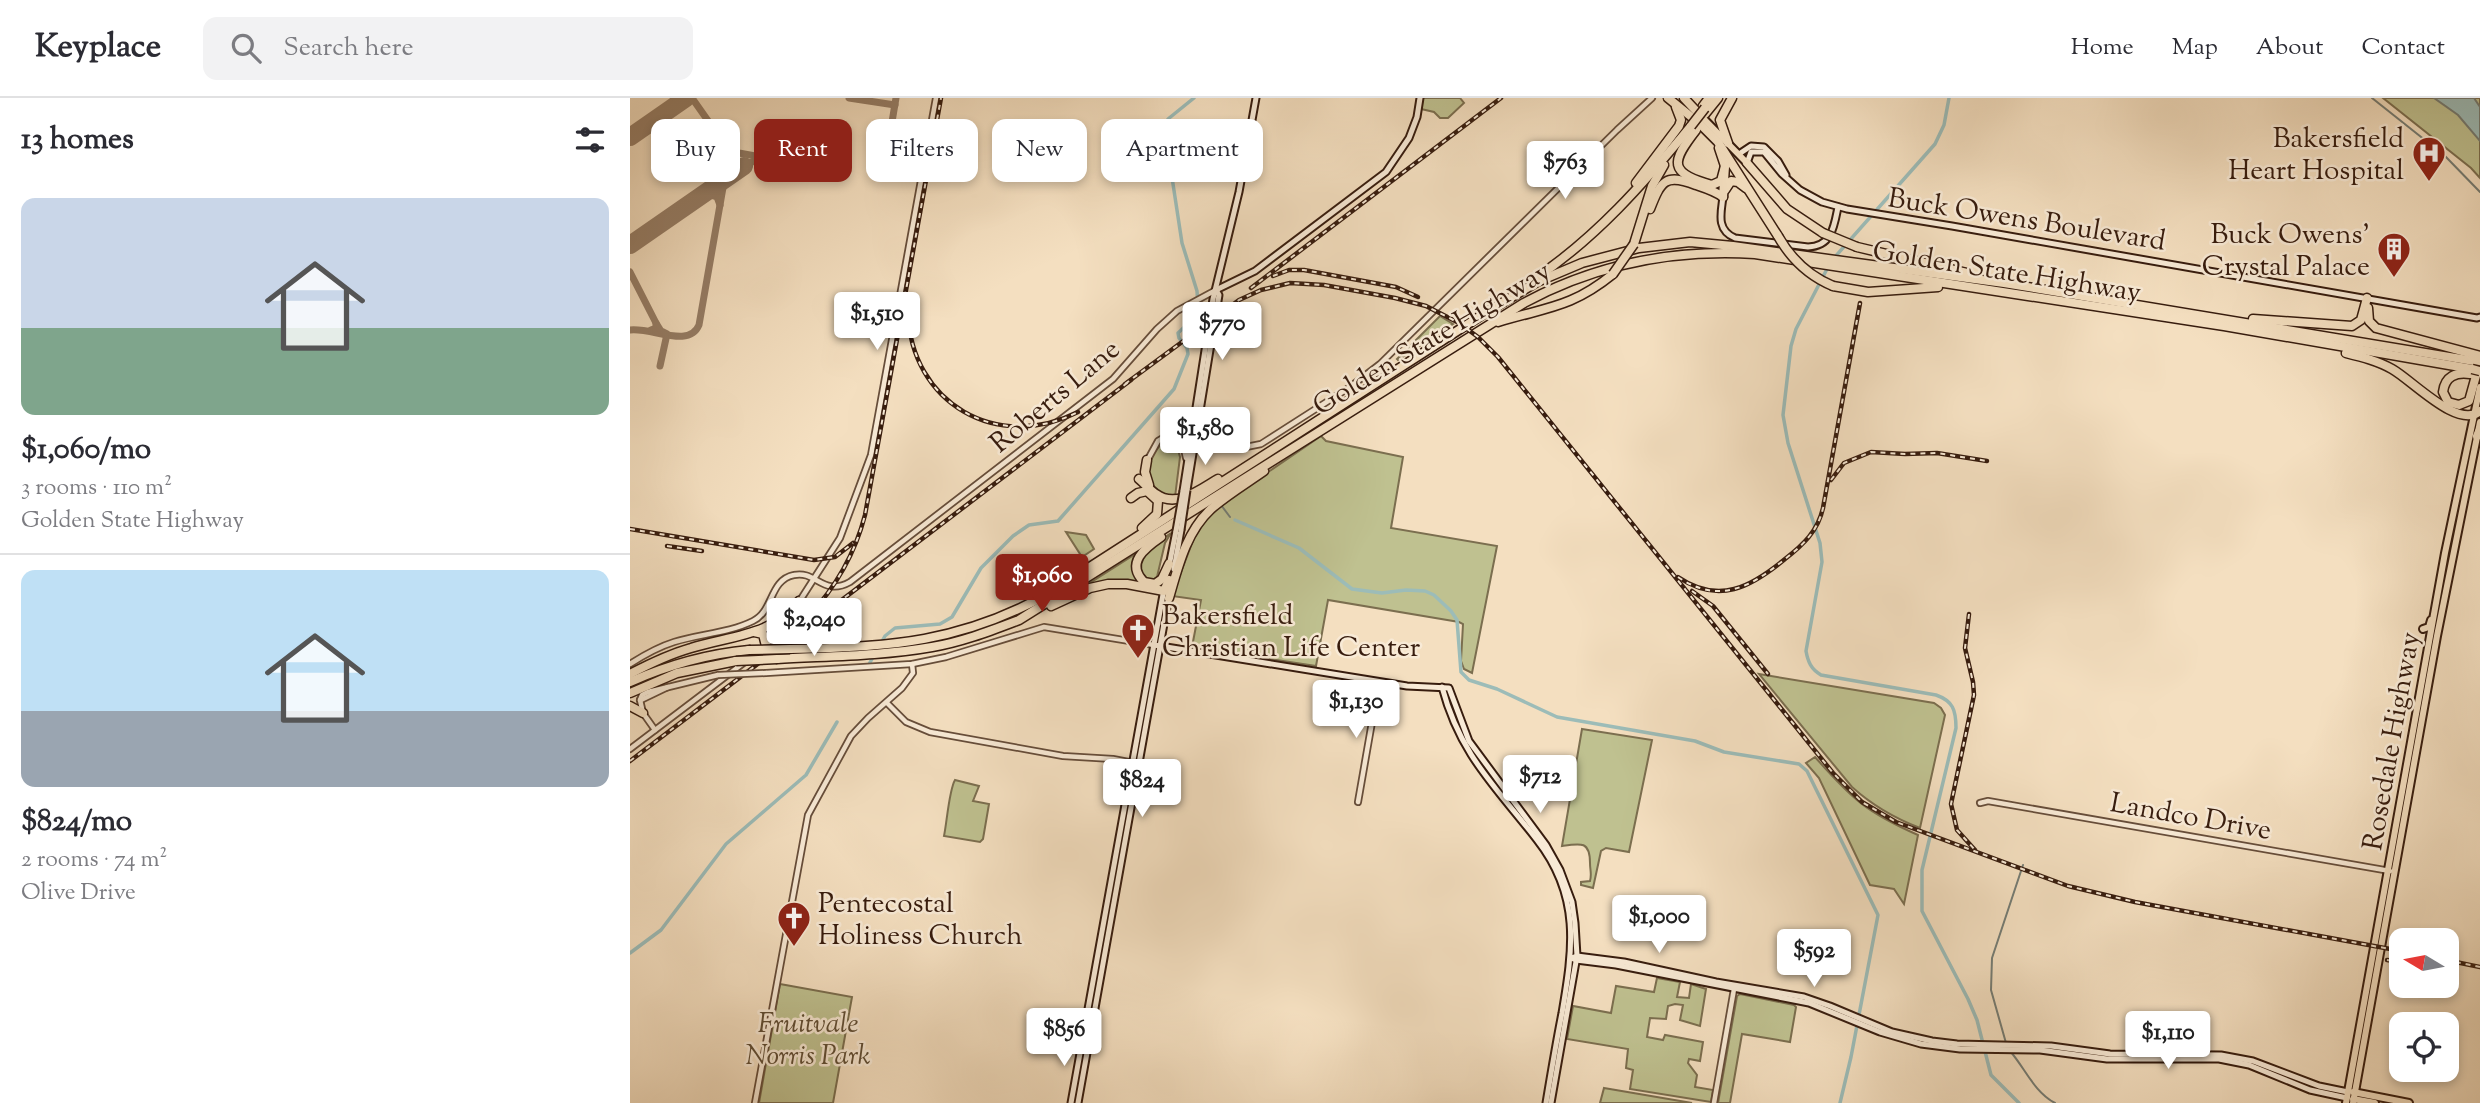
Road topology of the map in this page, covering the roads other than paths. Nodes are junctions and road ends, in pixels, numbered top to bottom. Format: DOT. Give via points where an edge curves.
graph roads {
  1 [pos="936,98"];
  2 [pos="1256,98"];
  3 [pos="1420,98"];
  4 [pos="1652,98"];
  5 [pos="1714,98"];
  6 [pos="1732,98"];
  7 [pos="1676,99"];
  8 [pos="1704,111"];
  9 [pos="1693,127"];
  10 [pos="1708,131"];
  11 [pos="1728,143"];
  12 [pos="1739,154"];
  13 [pos="1747,163"];
  14 [pos="1725,166"];
  15 [pos="1786,176"];
  16 [pos="1723,197"];
  17 [pos="1838,207"];
  18 [pos="1760,208"];
  19 [pos="1617,211"];
  20 [pos="1633,246"];
  21 [pos="1783,255"];
  22 [pos="1879,270"];
  23 [pos="2004,283"];
  24 [pos="1216,290"];
  25 [pos="2002,292"];
  26 [pos="2367,298"];
  27 [pos="1482,315"];
  28 [pos="2479,319"];
  29 [pos="2209,320"];
  30 [pos="2225,322"];
  31 [pos="1489,325"];
  32 [pos="2309,342"];
  33 [pos="2477,365"];
  34 [pos="1202,370"];
  35 [pos="2480,387"];
  36 [pos="1201,413"];
  37 [pos="2478,416"];
  38 [pos="1323,428"];
  39 [pos="2478,432"];
  40 [pos="1174,435"];
  41 [pos="1194,439"];
  42 [pos="1147,460"];
  43 [pos="1252,463"];
  44 [pos="1186,471"];
  45 [pos="1139,480"];
  46 [pos="1151,490"];
  47 [pos="1185,491"];
  48 [pos="1221,492"];
  49 [pos="1131,498"];
  50 [pos="1172,564"];
  51 [pos="1072,578"];
  52 [pos="814,580"];
  53 [pos="2440,584"];
  54 [pos="1166,594"];
  55 [pos="799,601"];
  56 [pos="1029,615"];
  57 [pos="2423,629"];
  58 [pos="2438,631"];
  59 [pos="754,632"];
  60 [pos="766,646"];
  61 [pos="1157,646"];
  62 [pos="630,664"];
  63 [pos="912,664"];
  64 [pos="630,674"];
  65 [pos="630,682"];
  66 [pos="1379,682"];
  67 [pos="630,693"];
  68 [pos="640,700"];
  69 [pos="887,703"];
  70 [pos="630,705"];
  71 [pos="1144,705"];
  72 [pos="2418,709"];
  73 [pos="643,713"];
  74 [pos="2422,718"];
  75 [pos="1146,725"];
  76 [pos="655,730"];
  77 [pos="630,749"];
  78 [pos="1136,763"];
  79 [pos="1358,802"];
  80 [pos="1980,803"];
  81 [pos="2391,871"];
  82 [pos="1111,884"];
  83 [pos="1113,907"];
  84 [pos="1575,958"];
  85 [pos="1734,989"];
  86 [pos="1773,992"];
  87 [pos="1565,996"];
  88 [pos="1801,1001"];
  89 [pos="1833,1007"];
  90 [pos="1856,1020"];
  91 [pos="1564,1024"];
  92 [pos="1914,1040"];
  93 [pos="1982,1047"];
  94 [pos="2350,1098"];
  95 [pos="755,1103"];
  96 [pos="1071,1103"];
  97 [pos="1078,1103"];
  98 [pos="1549,1103"];
  99 [pos="1714,1103"];
  100 [pos="2375,1103"];
  101 [pos="2409,1103"];
  1 -- 52 [label="street" via="871,454 840,538"];
  2 -- 24 [label="main road"];
  3 -- 24 [label="main road, Roberts Lane" via="1409,138 1386,172 1255,271"];
  4 -- 41 [label="street" via="1361,380 1261,444 1246,447"];
  5 -- 8 [label="highway"];
  6 -- 11 [label="highway" via="1720,120"];
  7 -- 8 [label="highway"];
  7 -- 10 [label="highway"];
  7 -- 19 [label="highway" via="1679,126"];
  8 -- 9 [label="highway, bridge"];
  8 -- 11 [label="main road"];
  9 -- 14 [label="highway" via="1679,153 1680,170 1712,185 1721,181"];
  9 -- 19 [label="highway"];
  9 -- 20 [label="highway" via="1657,176"];
  10 -- 14 [label="highway"];
  10 -- 18 [label="highway"];
  11 -- 12 [label="main road"];
  12 -- 13 [label="main road"];
  12 -- 15 [label="main road, Buck Owens Boulevard" via="1751,146 1764,147"];
  13 -- 15 [label="main road, Buck Owens Boulevard" via="1751,152 1760,151"];
  13 -- 23 [label="highway, bridge" via="1787,209 1823,233 1857,247"];
  14 -- 16 [label="highway"];
  15 -- 17 [label="main road, Buck Owens Boulevard" via="1808,196"];
  16 -- 17 [label="main road" via="1721,223 1728,235 1808,247 1827,241"];
  16 -- 18 [label="highway" via="1728,183 1736,181"];
  16 -- 20 [label="highway" via="1680,179 1667,181 1658,189"];
  17 -- 26 [label="main road, Buck Owens Boulevard"];
  18 -- 25 [label="highway, bridge" via="1790,254 1833,286 1868,292 1926,287"];
  19 -- 27 [label="highway" via="1570,253"];
  20 -- 31 [label="highway, bridge" via="1613,274 1570,303"];
  21 -- 22 [label="highway, Golden State Highway"];
  21 -- 27 [label="highway, Golden State Highway" via="1690,243 1639,248 1559,272"];
  21 -- 31 [label="highway, Golden State Highway" via="1697,253 1632,262 1551,289"];
  22 -- 23 [label="highway, Golden State Highway"];
  22 -- 25 [label="highway, Golden State Highway"];
  23 -- 29 [label="highway, Golden State Highway"];
  24 -- 34 [label="main road"];
  24 -- 36 [label="main road" via="1219,295"];
  24 -- 52 [label="street, Roberts Lane" via="1169,317 1119,374 850,582 832,587"];
  25 -- 29 [label="highway, Golden State Highway"];
  26 -- 28 [label="main road, Buck Owens Boulevard"];
  26 -- 30 [label="highway" via="2361,320 2353,326"];
  26 -- 33 [label="highway" via="2367,318 2376,328"];
  27 -- 43 [label="highway, Golden State Highway"];
  29 -- 30 [label="highway, Golden State Highway"];
  30 -- 32 [label="highway, Golden State Highway"];
  30 -- 33 [label="highway, Golden State Highway"];
  31 -- 38 [label="highway, Golden State Highway"];
  32 -- 33 [label="highway, Golden State Highway"];
  32 -- 37 [label="highway" via="2388,367 2452,412"];
  33 -- 33 [label="highway" via="2469,401 2459,405 2448,402 2443,391 2447,380"];
  34 -- 36 [label="main road"];
  34 -- 41 [label="main road"];
  35 -- 37 [label="main road, Rosedale Highway"];
  36 -- 41 [label="main road"];
  37 -- 39 [label="main road, Rosedale Highway"];
  37 -- 53 [label="main road, Rosedale Highway"];
  38 -- 48 [label="highway, Golden State Highway"];
  38 -- 54 [label="highway" via="1205,515"];
  39 -- 58 [label="main road, Rosedale Highway"];
  40 -- 41 [label="street"];
  40 -- 42 [label="street" via="1158,441"];
  40 -- 44 [label="street" via="1186,451"];
  41 -- 44 [label="main road"];
  41 -- 47 [label="main road"];
  42 -- 45 [label="street"];
  42 -- 46 [label="highway" via="1145,476"];
  43 -- 46 [label="highway" via="1180,499 1163,498"];
  43 -- 51 [label="highway, Golden State Highway"];
  44 -- 47 [label="main road"];
  45 -- 46 [label="highway"];
  46 -- 49 [label="highway"];
  46 -- 51 [label="highway" via="1158,504 1154,519"];
  47 -- 50 [label="main road, bridge"];
  48 -- 50 [label="highway" via="1144,549 1136,567 1142,580 1155,584"];
  48 -- 56 [label="highway, Golden State Highway"];
  50 -- 54 [label="highway"];
  51 -- 65 [label="highway, Golden State Highway, bridge" via="1029,605 936,638 888,645 713,654"];
  52 -- 55 [label="street"];
  52 -- 62 [label="street, Roberts Lane" via="798,574 787,578 753,621 668,644"];
  53 -- 57 [label="main road" via="2429,627"];
  53 -- 58 [label="main road"];
  53 -- 72 [label="main road, Rosedale Highway"];
  54 -- 56 [label="highway" via="1121,584 1102,585"];
  54 -- 61 [label="main road"];
  55 -- 59 [label="highway" via="781,620"];
  55 -- 60 [label="street"];
  56 -- 67 [label="highway, Golden State Highway, bridge" via="945,645 884,654 736,661 677,673"];
  58 -- 74 [label="main road, Rosedale Highway"];
  59 -- 60 [label="highway" via="763,634"];
  59 -- 64 [label="highway" via="690,648"];
  60 -- 76 [label="street"];
  61 -- 63 [label="street" via="1044,627"];
  61 -- 66 [label="main road"];
  61 -- 71 [label="main road"];
  61 -- 75 [label="main road"];
  63 -- 68 [label="street, bridge" via="718,675 669,687"];
  63 -- 69 [label="street" via="908,681"];
  66 -- 79 [label="street"];
  66 -- 84 [label="main road" via="1446,687 1476,752 1560,870 1574,911"];
  68 -- 70 [label="highway"];
  68 -- 73 [label="street"];
  69 -- 78 [label="street" via="906,722 930,732 1063,756"];
  69 -- 95 [label="street" via="851,736 808,816"];
  70 -- 73 [label="highway"];
  71 -- 75 [label="main road"];
  71 -- 78 [label="main road"];
  72 -- 74 [label="main road"];
  72 -- 81 [label="main road, Rosedale Highway"];
  73 -- 76 [label="street"];
  74 -- 81 [label="main road, Rosedale Highway"];
  75 -- 78 [label="main road"];
  76 -- 77 [label="street"];
  78 -- 82 [label="main road"];
  78 -- 83 [label="main road"];
  80 -- 81 [label="street, Landco Drive"];
  81 -- 94 [label="main road, Rosedale Highway"];
  82 -- 83 [label="main road"];
  82 -- 96 [label="main road"];
  83 -- 97 [label="main road"];
  84 -- 85 [label="main road"];
  84 -- 86 [label="main road" via="1624,962"];
  84 -- 87 [label="main road"];
  84 -- 91 [label="main road"];
  85 -- 86 [label="main road"];
  85 -- 88 [label="main road"];
  85 -- 99 [label="street"];
  86 -- 89 [label="main road"];
  87 -- 91 [label="main road"];
  87 -- 98 [label="main road"];
  88 -- 89 [label="main road"];
  88 -- 90 [label="main road"];
  89 -- 90 [label="main road"];
  90 -- 92 [label="main road"];
  90 -- 92 [label="main road" via="1880,1032"];
  91 -- 98 [label="main road"];
  92 -- 93 [label="main road"];
  92 -- 93 [label="main road"];
  93 -- 94 [label="main road" via="2221,1055 2253,1061"];
  94 -- 100 [label="main road"];
  94 -- 101 [label="main road"];
}
